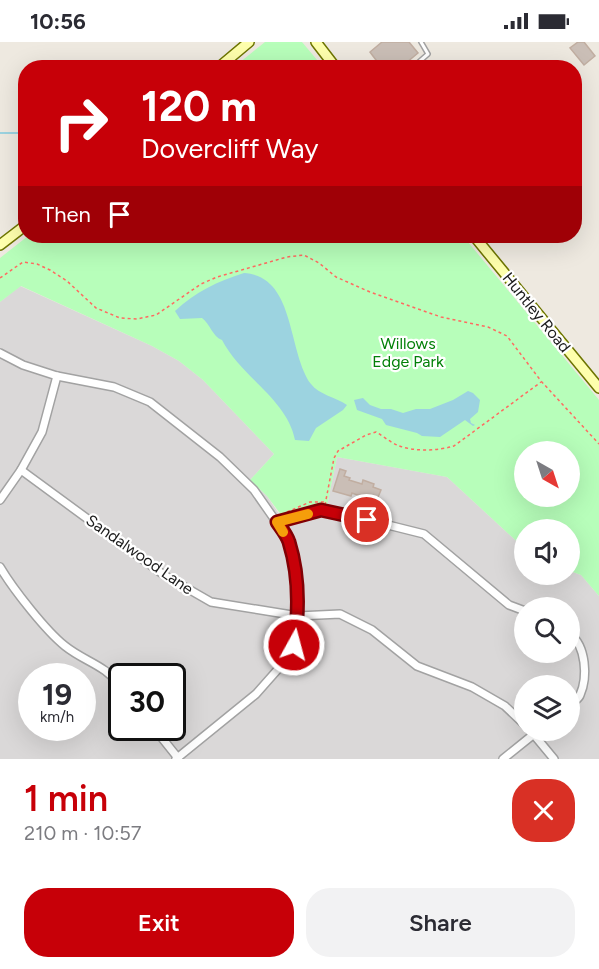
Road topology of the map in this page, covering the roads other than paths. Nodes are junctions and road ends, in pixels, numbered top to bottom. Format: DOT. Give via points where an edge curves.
graph roads {
  1 [pos="249,42"];
  2 [pos="316,42"];
  3 [pos="421,42"];
  4 [pos="228,60"];
  5 [pos="330,60"];
  6 [pos="421,60"];
  7 [pos="18,231"];
  8 [pos="480,243"];
  9 [pos="0,245"];
  10 [pos="0,353"];
  11 [pos="57,376"];
  12 [pos="599,388"];
  13 [pos="21,470"];
  14 [pos="0,500"];
  15 [pos="276,520"];
  16 [pos="0,567"];
  17 [pos="514,607"];
  18 [pos="298,616"];
  19 [pos="580,651"];
  20 [pos="108,674"];
  21 [pos="580,696"];
  22 [pos="514,715"];
  23 [pos="164,741"];
  24 [pos="524,741"];
  25 [pos="541,741"];
  26 [pos="177,758"];
  27 [pos="503,759"];
  28 [pos="554,759"];
  1 -- 4 [label="street"];
  2 -- 5 [label="street"];
  3 -- 6 [label="lane" via="428,54"];
  7 -- 9 [label="street"];
  8 -- 12 [label="street, Huntley Road"];
  10 -- 11 [label="street"];
  11 -- 13 [label="street" via="42,432"];
  11 -- 15 [label="street" via="114,387 150,402 220,457 254,490"];
  13 -- 14 [label="street"];
  13 -- 18 [label="street, Sandalwood Lane" via="164,574 211,602"];
  15 -- 17 [label="street" via="324,511 424,534"];
  15 -- 18 [label="street" via="289,540"];
  16 -- 20 [label="street" via="66,647"];
  18 -- 22 [label="street, Sandalwood Lane" via="340,614 372,630 417,666 472,687"];
  18 -- 26 [label="street" via="294,645 279,668 256,694"];
  19 -- 21 [label="street" via="586,672"];
  23 -- 26 [label="street"];
  24 -- 27 [label="street"];
  25 -- 28 [label="street"];
}
